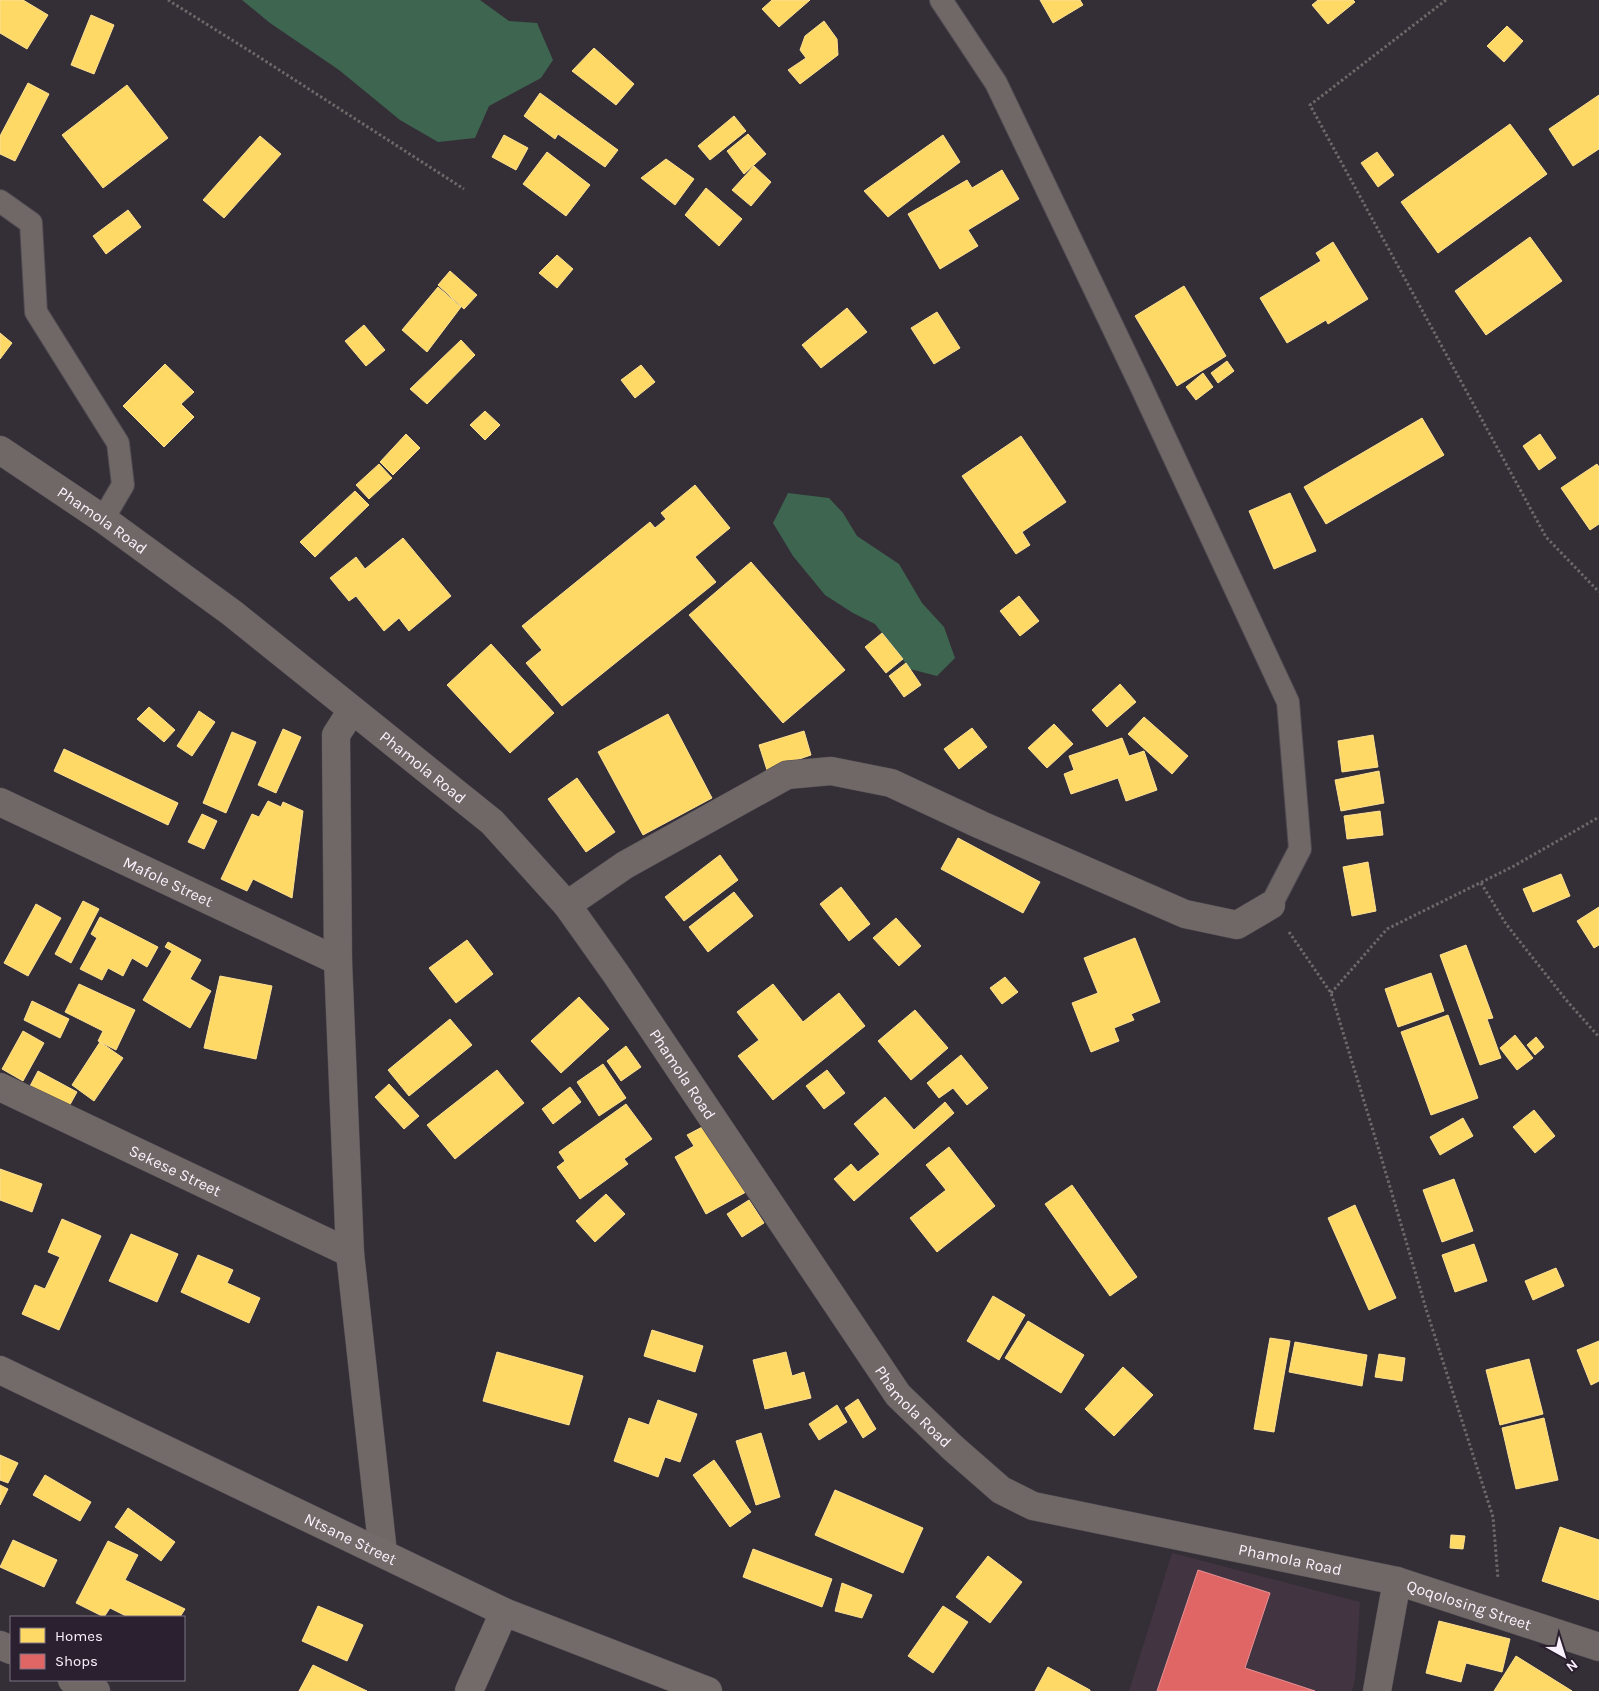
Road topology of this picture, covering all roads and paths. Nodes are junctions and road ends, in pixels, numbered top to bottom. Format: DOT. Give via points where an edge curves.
graph roads {
  1 [pos="168,0"];
  2 [pos="941,0"];
  3 [pos="1446,0"];
  4 [pos="464,189"];
  5 [pos="0,201"];
  6 [pos="0,450"];
  7 [pos="103,519"];
  8 [pos="1599,592"];
  9 [pos="352,710"];
  10 [pos="0,802"];
  11 [pos="1599,817"];
  12 [pos="1481,883"];
  13 [pos="567,905"];
  14 [pos="1271,905"];
  15 [pos="338,961"];
  16 [pos="1331,993"];
  17 [pos="1599,1038"];
  18 [pos="0,1087"];
  19 [pos="350,1254"];
  20 [pos="0,1370"];
  21 [pos="383,1554"];
  22 [pos="1397,1580"];
  23 [pos="504,1612"];
  24 [pos="1501,1614"];
  25 [pos="1599,1647"];
  26 [pos="74,1681"];
  27 [pos="96,1691"];
  28 [pos="469,1691"];
  29 [pos="708,1691"];
  30 [pos="1377,1691"];
  1 -- 4 [label="path"];
  2 -- 14 [label="lane" via="996,83 1288,702 1300,849"];
  3 -- 8 [label="path" via="1310,105 1546,537"];
  5 -- 7 [label="lane" via="31,223 36,312 118,443 123,485"];
  6 -- 7 [label="street, Phamola Road"];
  7 -- 9 [label="street, Phamola Road" via="232,613"];
  9 -- 13 [label="street, Phamola Road" via="492,822"];
  9 -- 15 [label="street" via="336,735"];
  10 -- 15 [label="street, Mafole Street"];
  11 -- 12 [label="path"];
  12 -- 16 [label="path" via="1387,929"];
  12 -- 17 [label="path" via="1511,931"];
  13 -- 14 [label="street" via="625,865 787,775 831,770 891,782 1184,914 1237,925"];
  13 -- 22 [label="street, Phamola Road" via="898,1395 1001,1490 1033,1506"];
  14 -- 16 [label="path"];
  15 -- 19 [label="street"];
  16 -- 24 [label="path" via="1427,1312 1493,1517"];
  18 -- 19 [label="street, Sekese Street"];
  19 -- 21 [label="street"];
  20 -- 21 [label="street, Ntsane Street"];
  21 -- 23 [label="street, Ntsane Street"];
  22 -- 24 [label="street, Qoqolosing Street"];
  22 -- 30 [label="street"];
  23 -- 28 [label="street"];
  23 -- 29 [label="street, Ntsane Street"];
  24 -- 25 [label="street, Qoqolosing Street"];
  26 -- 27 [label="street"];
}
